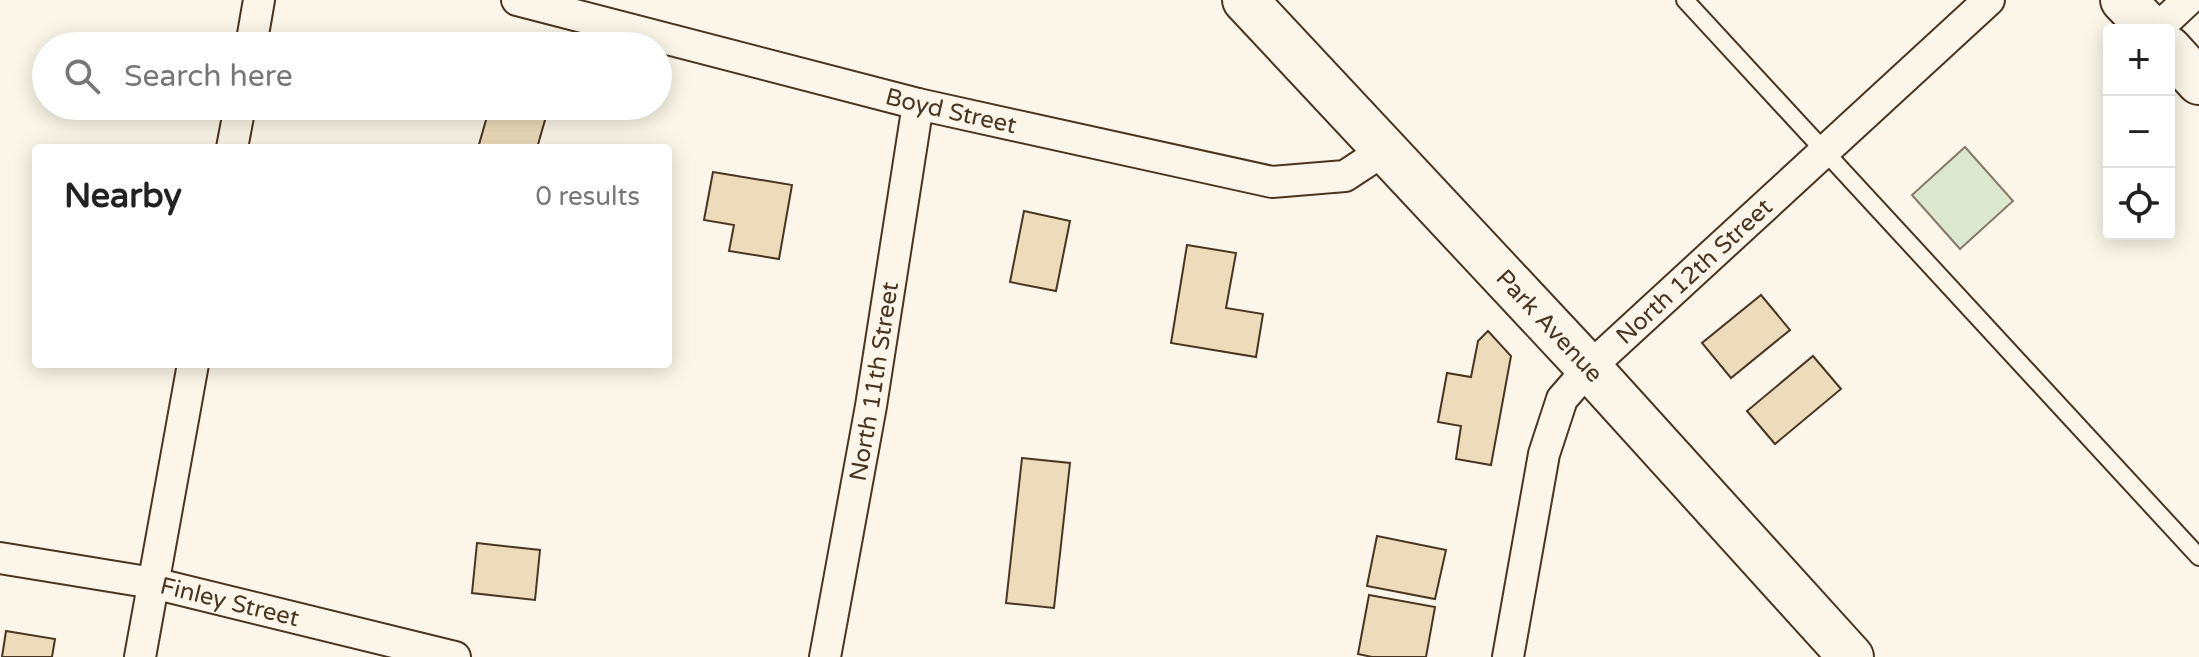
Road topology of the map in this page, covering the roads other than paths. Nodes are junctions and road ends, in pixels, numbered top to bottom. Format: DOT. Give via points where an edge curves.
graph roads {
  1 [pos="259,0"];
  2 [pos="517,0"];
  3 [pos="1245,0"];
  4 [pos="1685,0"];
  5 [pos="1989,0"];
  6 [pos="2123,0"];
  7 [pos="2188,0"];
  8 [pos="2148,24"];
  9 [pos="2161,24"];
  10 [pos="253,32"];
  11 [pos="640,32"];
  12 [pos="672,40"];
  13 [pos="2175,56"];
  14 [pos="2199,82"];
  15 [pos="918,104"];
  16 [pos="237,120"];
  17 [pos="233,144"];
  18 [pos="1383,151"];
  19 [pos="1826,151"];
  20 [pos="192,368"];
  21 [pos="1589,368"];
  22 [pos="2199,557"];
  23 [pos="0,558"];
  24 [pos="153,583"];
  25 [pos="140,657"];
  26 [pos="455,657"];
  27 [pos="825,657"];
  28 [pos="1508,657"];
  29 [pos="1851,657"];
  1 -- 10 [label="street"];
  2 -- 11 [label="street, Boyd Street"];
  3 -- 18 [label="main road, Park Avenue"];
  4 -- 19 [label="lane"];
  5 -- 19 [label="street, North 12th Street"];
  6 -- 8 [label="main road"];
  7 -- 9 [label="street"];
  12 -- 15 [label="street, Boyd Street"];
  13 -- 14 [label="main road"];
  15 -- 18 [label="street, Boyd Street" via="1272,182 1345,176"];
  15 -- 27 [label="street, North 11th Street"];
  16 -- 17 [label="street"];
  18 -- 21 [label="main road, Park Avenue"];
  19 -- 21 [label="street, North 12th Street"];
  19 -- 22 [label="lane"];
  20 -- 24 [label="street"];
  21 -- 28 [label="street, North 12th Street" via="1562,399 1544,454"];
  21 -- 29 [label="main road, Park Avenue"];
  23 -- 24 [label="street, Finley Street"];
  24 -- 25 [label="street"];
  24 -- 26 [label="street, Finley Street"];
}
